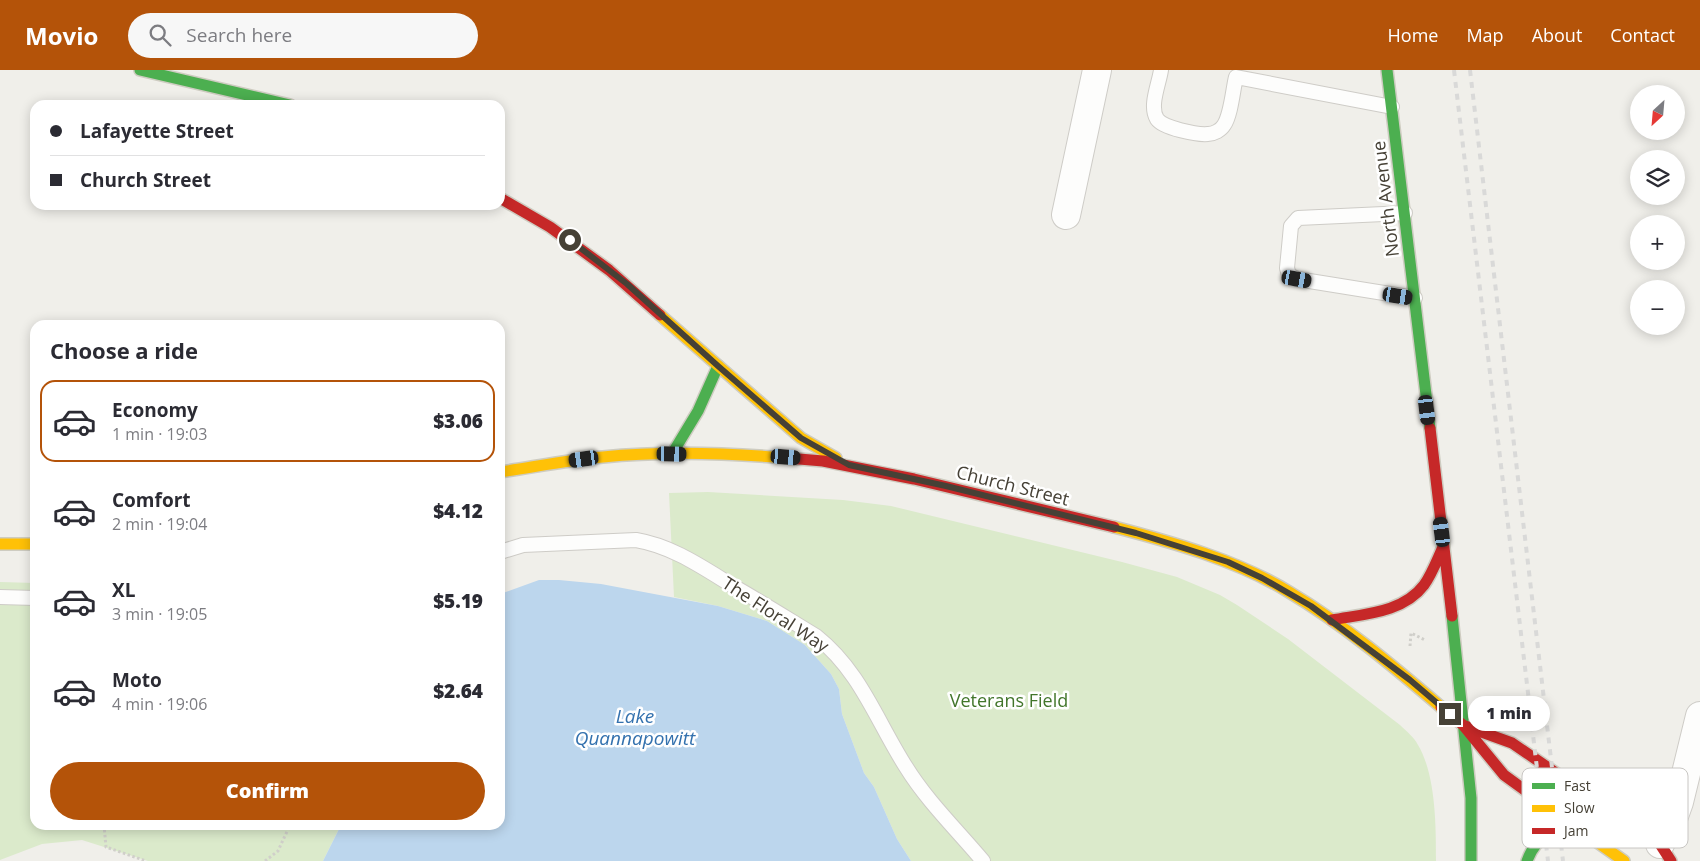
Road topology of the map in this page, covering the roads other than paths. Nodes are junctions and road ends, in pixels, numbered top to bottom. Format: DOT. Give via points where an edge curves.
graph roads {
  1 [pos="140,70"];
  2 [pos="1097,70"];
  3 [pos="1161,70"];
  4 [pos="1387,70"];
  5 [pos="1234,73"];
  6 [pos="269,100"];
  7 [pos="1392,107"];
  8 [pos="505,201"];
  9 [pos="1404,213"];
  10 [pos="1066,215"];
  11 [pos="1415,298"];
  12 [pos="718,366"];
  13 [pos="672,454"];
  14 [pos="849,465"];
  15 [pos="505,471"];
  16 [pos="0,544"];
  17 [pos="30,544"];
  18 [pos="1443,548"];
  19 [pos="505,550"];
  20 [pos="0,597"];
  21 [pos="30,598"];
  22 [pos="1332,620"];
  23 [pos="1700,716"];
  24 [pos="1464,725"];
  25 [pos="1547,768"];
  26 [pos="1687,768"];
  27 [pos="1522,788"];
  28 [pos="1532,848"];
  29 [pos="1606,848"];
  30 [pos="983,861"];
  31 [pos="1471,861"];
  32 [pos="1526,861"];
  33 [pos="1624,861"];
  1 -- 6 [label="main road"];
  2 -- 10 [label="street"];
  3 -- 5 [label="lane" via="1154,108 1158,119 1167,126 1208,134 1218,131 1226,122"];
  4 -- 7 [label="main road, North Avenue"];
  5 -- 7 [label="lane"];
  7 -- 9 [label="main road, North Avenue"];
  8 -- 12 [label="main road" via="550,227 603,265"];
  9 -- 11 [label="main road, North Avenue"];
  9 -- 11 [label="lane" via="1298,218 1291,226 1287,268 1289,274 1297,279"];
  11 -- 18 [label="main road, North Avenue"];
  12 -- 13 [label="main road" via="698,411"];
  12 -- 14 [label="main road" via="801,438"];
  13 -- 14 [label="main road, Church Street" via="786,457"];
  13 -- 15 [label="main road, Church Street" via="601,457"];
  14 -- 22 [label="main road, Church Street" via="1136,533 1204,554 1262,578"];
  16 -- 17 [label="main road"];
  18 -- 22 [label="main road" via="1422,586 1407,600 1386,609"];
  18 -- 24 [label="main road, North Avenue"];
  19 -- 30 [label="lane, The Floral Way" via="523,545 653,542 816,636 830,647 853,675 922,790"];
  20 -- 21 [label="lane"];
  22 -- 24 [label="main road, Church Street"];
  23 -- 26 [label="street"];
  24 -- 25 [label="main road" via="1512,743"];
  24 -- 27 [label="main road" via="1504,775"];
  24 -- 31 [label="main road, North Avenue" via="1471,798"];
  28 -- 32 [label="main road"];
  29 -- 33 [label="main road"];
}
